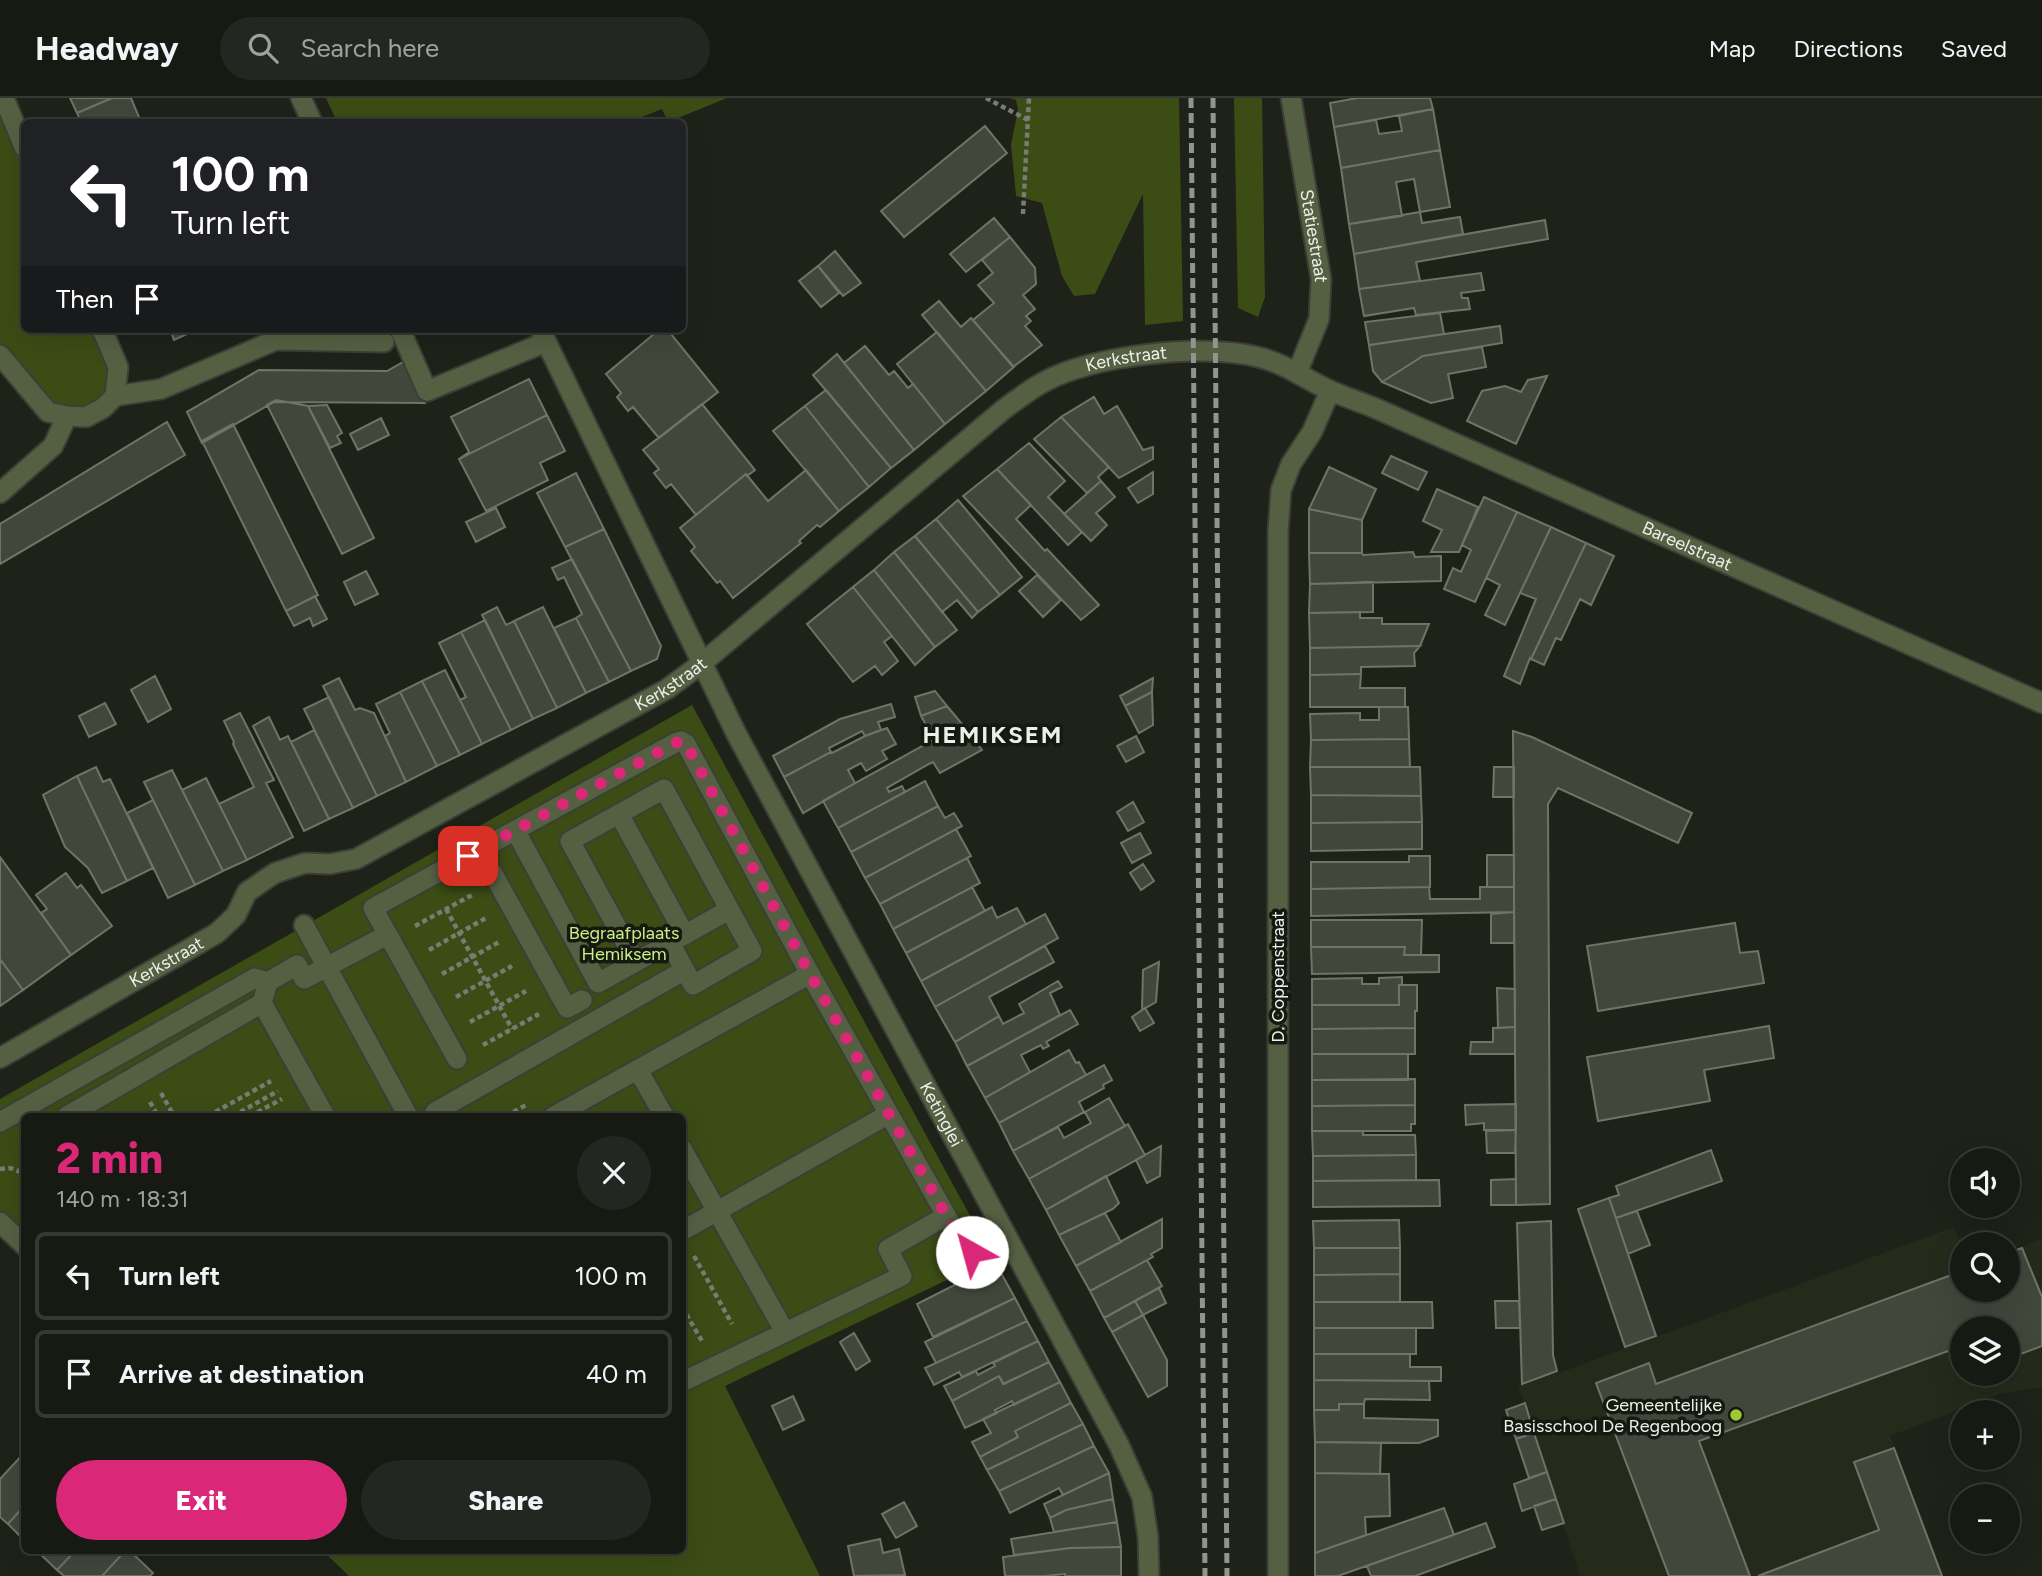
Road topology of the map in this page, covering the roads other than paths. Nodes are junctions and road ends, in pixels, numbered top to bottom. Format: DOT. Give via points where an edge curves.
graph roads {
  1 [pos="4,98"];
  2 [pos="301,98"];
  3 [pos="1291,98"];
  4 [pos="311,119"];
  5 [pos="21,140"];
  6 [pos="104,333"];
  7 [pos="402,333"];
  8 [pos="543,335"];
  9 [pos="384,342"];
  10 [pos="0,355"];
  11 [pos="1297,373"];
  12 [pos="1330,391"];
  13 [pos="115,396"];
  14 [pos="68,416"];
  15 [pos="0,493"];
  16 [pos="701,664"];
  17 [pos="2042,704"];
  18 [pos="619,814"];
  19 [pos="515,830"];
  20 [pos="495,876"];
  21 [pos="729,910"];
  22 [pos="304,925"];
  23 [pos="389,938"];
  24 [pos="678,939"];
  25 [pos="636,962"];
  26 [pos="327,967"];
  27 [pos="685,970"];
  28 [pos="810,974"];
  29 [pos="268,982"];
  30 [pos="598,983"];
  31 [pos="572,1000"];
  32 [pos="262,1003"];
  33 [pos="595,1022"];
  34 [pos="0,1058"];
  35 [pos="457,1059"];
  36 [pos="638,1070"];
  37 [pos="435,1112"];
  38 [pos="72,1113"];
  39 [pos="323,1113"];
  40 [pos="406,1113"];
  41 [pos="559,1113"];
  42 [pos="662,1113"];
  43 [pos="889,1114"];
  44 [pos="0,1122"];
  45 [pos="686,1156"];
  46 [pos="717,1211"];
  47 [pos="946,1216"];
  48 [pos="0,1222"];
  49 [pos="686,1239"];
  50 [pos="21,1242"];
  51 [pos="972,1252"];
  52 [pos="785,1332"];
  53 [pos="686,1380"];
  54 [pos="1149,1576"];
  55 [pos="1278,1576"];
  1 -- 5 [label="street"];
  2 -- 4 [label="street"];
  3 -- 11 [label="street, Statiestraat" via="1321,279 1319,319"];
  6 -- 13 [label="street" via="118,367"];
  7 -- 8 [label="street" via="427,390"];
  8 -- 16 [label="street, Ketinglei"];
  9 -- 13 [label="street" via="276,340 161,390"];
  10 -- 14 [label="street" via="48,412"];
  11 -- 12 [label="street, Kerkstraat"];
  11 -- 16 [label="street, Kerkstraat" via="1259,357 1216,350 1091,363 1045,381 1004,409"];
  12 -- 17 [label="street, Bareelstraat"];
  12 -- 55 [label="street, D. Coppenstraat" via="1280,490 1278,532"];
  13 -- 14 [label="street" via="86,417"];
  14 -- 15 [label="street" via="53,446"];
  16 -- 34 [label="street, Kerkstraat" via="667,689 356,859 304,863 275,873 247,892 236,915 217,933"];
  16 -- 54 [label="street, Ketinglei" via="1119,1445 1142,1497"];
  18 -- 21 [label="street" via="664,789"];
  18 -- 24 [label="street"];
  18 -- 25 [label="street" via="570,841"];
  19 -- 23 [label="street" via="373,908"];
  19 -- 28 [label="street" via="681,741"];
  19 -- 30 [label="street"];
  20 -- 31 [label="street" via="550,977"];
  21 -- 24 [label="street"];
  21 -- 27 [label="street" via="752,951 693,985"];
  22 -- 26 [label="street"];
  23 -- 26 [label="street"];
  23 -- 35 [label="street"];
  24 -- 25 [label="street"];
  24 -- 27 [label="street"];
  25 -- 30 [label="street"];
  26 -- 29 [label="street" via="304,979 297,965"];
  26 -- 40 [label="street"];
  27 -- 33 [label="street"];
  28 -- 36 [label="street"];
  28 -- 43 [label="street"];
  29 -- 32 [label="street"];
  29 -- 44 [label="street" via="255,978"];
  30 -- 31 [label="street"];
  31 -- 33 [label="street"];
  32 -- 38 [label="street"];
  32 -- 39 [label="street"];
  33 -- 37 [label="street"];
  36 -- 41 [label="street"];
  36 -- 42 [label="street"];
  43 -- 46 [label="street"];
  43 -- 47 [label="street"];
  45 -- 46 [label="street"];
  46 -- 49 [label="street"];
  46 -- 52 [label="street"];
  47 -- 51 [label="street" via="964,1247"];
  47 -- 52 [label="street" via="888,1249 902,1276"];
  48 -- 50 [label="street"];
  52 -- 53 [label="street"];
}
